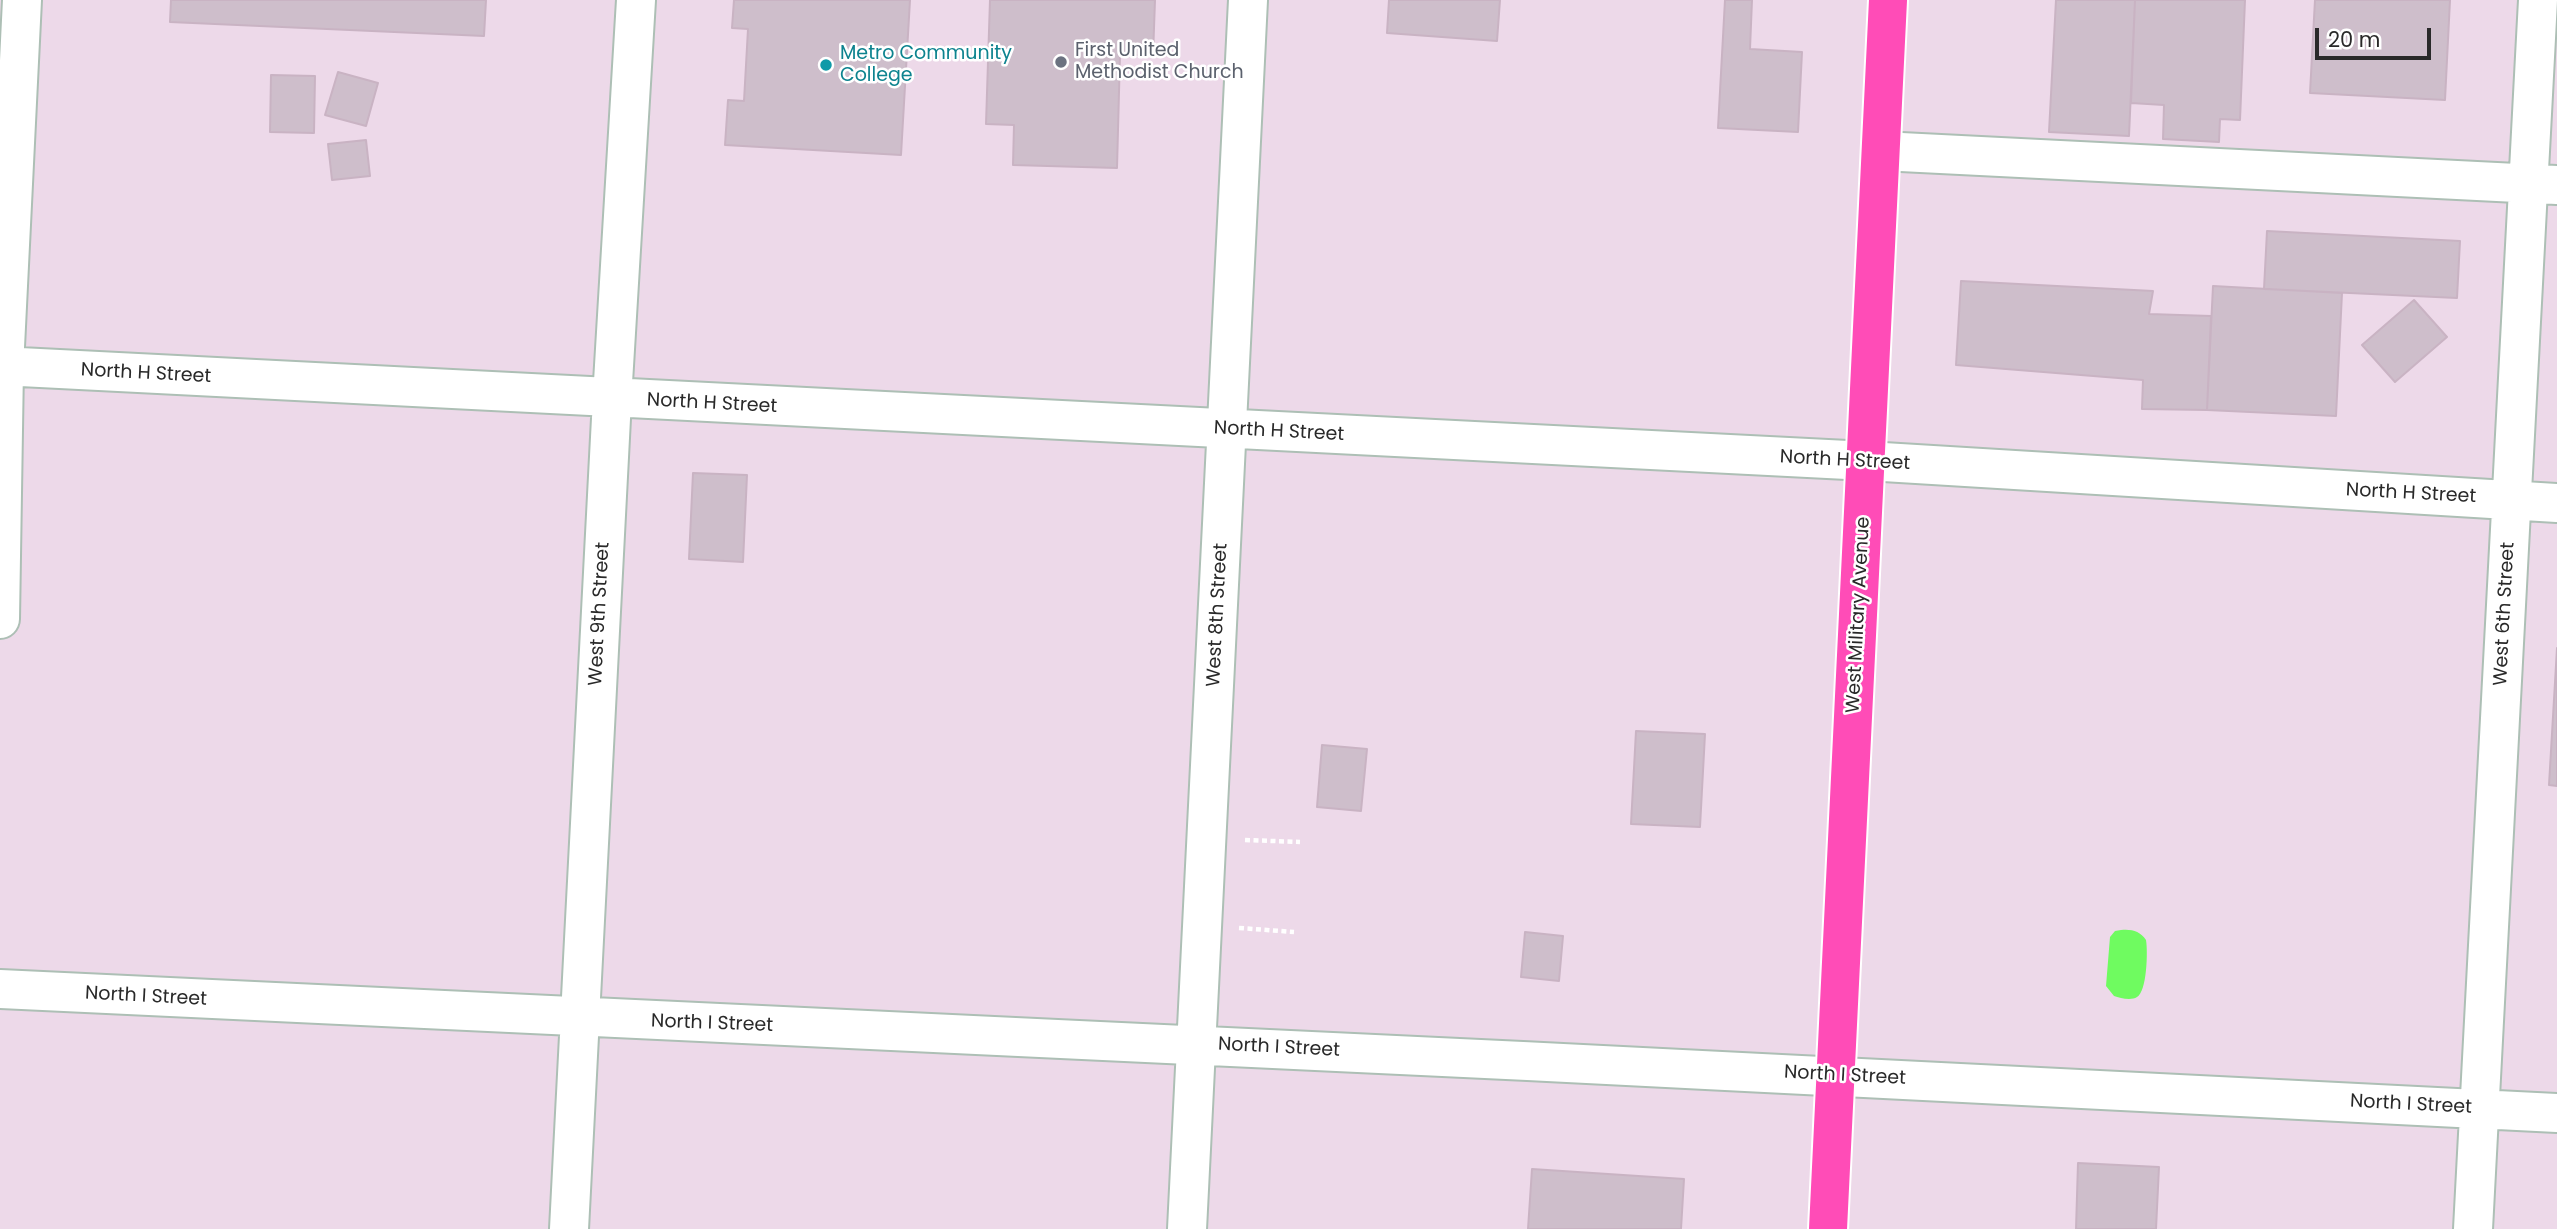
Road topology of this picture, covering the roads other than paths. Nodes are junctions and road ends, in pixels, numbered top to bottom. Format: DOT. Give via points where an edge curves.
graph roads {
  1 [pos="22,0"];
  2 [pos="636,0"];
  3 [pos="1248,0"];
  4 [pos="1888,0"];
  5 [pos="2538,0"];
  6 [pos="1881,151"];
  7 [pos="2542,185"];
  8 [pos="2,366"];
  9 [pos="612,399"];
  10 [pos="1227,430"];
  11 [pos="1867,461"];
  12 [pos="2511,500"];
  13 [pos="2557,503"];
  14 [pos="0,619"];
  15 [pos="0,989"];
  16 [pos="579,1018"];
  17 [pos="1196,1044"];
  18 [pos="1835,1075"];
  19 [pos="2479,1108"];
  20 [pos="2557,1113"];
  21 [pos="569,1229"];
  22 [pos="1187,1229"];
  23 [pos="1828,1229"];
  24 [pos="2473,1229"];
  1 -- 8 [label="street"];
  2 -- 9 [label="street, West 9th Street"];
  3 -- 10 [label="street, West 8th Street"];
  4 -- 6 [label="main road, West Military Avenue"];
  5 -- 7 [label="street, West 6th Street"];
  6 -- 7 [label="street"];
  6 -- 11 [label="main road, West Military Avenue"];
  7 -- 12 [label="street, West 6th Street"];
  8 -- 9 [label="street, North H Street"];
  8 -- 14 [label="street"];
  9 -- 10 [label="street, North H Street"];
  9 -- 16 [label="street, West 9th Street"];
  10 -- 11 [label="street, North H Street"];
  10 -- 17 [label="street, West 8th Street"];
  11 -- 12 [label="street, North H Street"];
  11 -- 18 [label="main road, West Military Avenue"];
  12 -- 13 [label="street, North H Street"];
  12 -- 19 [label="street, West 6th Street"];
  15 -- 16 [label="street, North I Street"];
  16 -- 17 [label="street, North I Street"];
  16 -- 21 [label="street, West 9th Street"];
  17 -- 18 [label="street, North I Street"];
  17 -- 22 [label="street, West 8th Street"];
  18 -- 19 [label="street, North I Street"];
  18 -- 23 [label="main road, West Military Avenue"];
  19 -- 20 [label="street, North I Street"];
  19 -- 24 [label="street, West 6th Street"];
}
